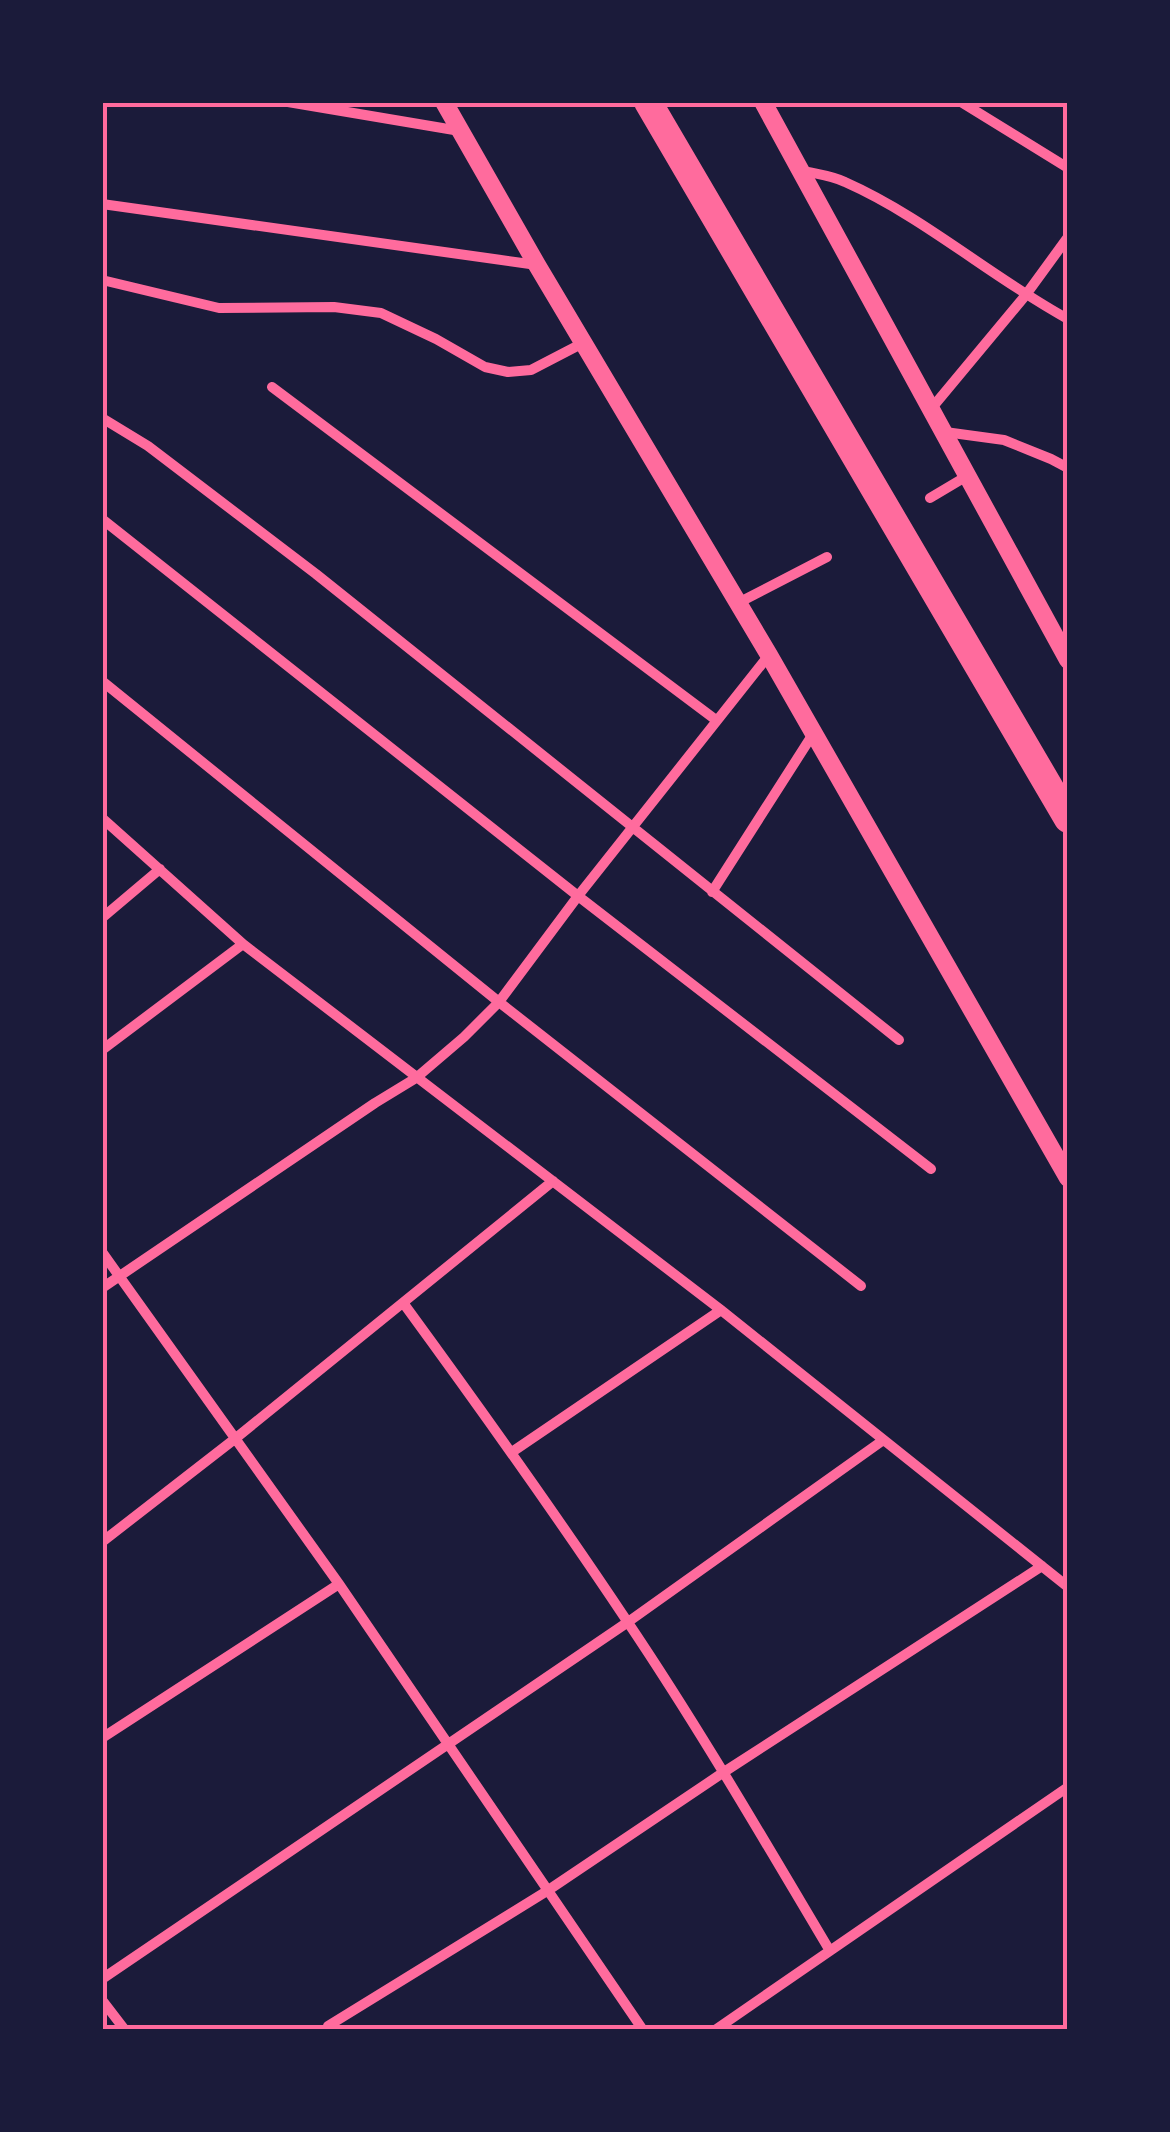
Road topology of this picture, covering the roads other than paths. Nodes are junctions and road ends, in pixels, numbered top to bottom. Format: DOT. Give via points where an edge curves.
graph roads {
  1 [pos="288,102"];
  2 [pos="444,102"];
  3 [pos="648,102"];
  4 [pos="763,102"];
  5 [pos="961,102"];
  6 [pos="461,132"];
  7 [pos="1068,168"];
  8 [pos="800,170"];
  9 [pos="102,204"];
  10 [pos="1068,237"];
  11 [pos="537,265"];
  12 [pos="102,280"];
  13 [pos="1026,296"];
  14 [pos="1068,319"];
  15 [pos="584,343"];
  16 [pos="272,387"];
  17 [pos="930,409"];
  18 [pos="102,418"];
  19 [pos="943,432"];
  20 [pos="1068,468"];
  21 [pos="967,476"];
  22 [pos="930,498"];
  23 [pos="102,519"];
  24 [pos="827,557"];
  25 [pos="738,603"];
  26 [pos="769,656"];
  27 [pos="1068,660"];
  28 [pos="102,681"];
  29 [pos="716,720"];
  30 [pos="814,734"];
  31 [pos="102,818"];
  32 [pos="1068,819"];
  33 [pos="632,828"];
  34 [pos="160,869"];
  35 [pos="712,892"];
  36 [pos="578,896"];
  37 [pos="102,918"];
  38 [pos="243,944"];
  39 [pos="499,1002"];
  40 [pos="899,1040"];
  41 [pos="102,1050"];
  42 [pos="416,1078"];
  43 [pos="931,1169"];
  44 [pos="1068,1178"];
  45 [pos="553,1181"];
  46 [pos="102,1252"];
  47 [pos="120,1277"];
  48 [pos="862,1286"];
  49 [pos="102,1288"];
  50 [pos="404,1304"];
  51 [pos="721,1310"];
  52 [pos="236,1438"];
  53 [pos="882,1441"];
  54 [pos="512,1452"];
  55 [pos="102,1542"];
  56 [pos="1042,1566"];
  57 [pos="340,1584"];
  58 [pos="1068,1587"];
  59 [pos="628,1622"];
  60 [pos="102,1738"];
  61 [pos="450,1744"];
  62 [pos="724,1772"];
  63 [pos="1068,1787"];
  64 [pos="547,1891"];
  65 [pos="830,1951"];
  66 [pos="102,1979"];
  67 [pos="102,2000"];
  68 [pos="328,2026"];
  69 [pos="125,2030"];
  70 [pos="643,2030"];
  71 [pos="714,2030"];
  1 -- 6 [label="street"];
  2 -- 6 [label="street"];
  3 -- 32 [label="highway"];
  4 -- 8 [label="street"];
  5 -- 7 [label="street"];
  6 -- 11 [label="street"];
  8 -- 13 [label="street" via="841,180 894,207"];
  8 -- 17 [label="street"];
  9 -- 11 [label="street"];
  10 -- 13 [label="street"];
  11 -- 15 [label="street"];
  12 -- 15 [label="street" via="218,308 334,307 381,314 485,368 508,372 531,370"];
  13 -- 14 [label="street"];
  13 -- 17 [label="street"];
  15 -- 25 [label="street"];
  16 -- 29 [label="street"];
  17 -- 19 [label="street"];
  18 -- 33 [label="street" via="316,574"];
  19 -- 20 [label="street" via="1004,440"];
  19 -- 21 [label="street"];
  21 -- 22 [label="street"];
  21 -- 27 [label="street"];
  23 -- 36 [label="street"];
  24 -- 25 [label="street"];
  25 -- 26 [label="street"];
  26 -- 29 [label="street"];
  26 -- 30 [label="street"];
  28 -- 39 [label="street"];
  29 -- 33 [label="street"];
  30 -- 35 [label="street"];
  30 -- 44 [label="street"];
  31 -- 34 [label="street"];
  33 -- 35 [label="street"];
  33 -- 36 [label="street"];
  34 -- 37 [label="street"];
  34 -- 38 [label="street"];
  35 -- 40 [label="street"];
  36 -- 39 [label="street"];
  36 -- 43 [label="street"];
  38 -- 41 [label="street"];
  38 -- 42 [label="street"];
  39 -- 42 [label="street"];
  39 -- 48 [label="street"];
  42 -- 45 [label="street"];
  42 -- 47 [label="street"];
  45 -- 50 [label="street"];
  45 -- 51 [label="street"];
  46 -- 47 [label="street"];
  47 -- 49 [label="street"];
  47 -- 52 [label="street"];
  50 -- 52 [label="street"];
  50 -- 54 [label="street"];
  51 -- 53 [label="street"];
  51 -- 54 [label="street"];
  52 -- 55 [label="street"];
  52 -- 57 [label="street"];
  53 -- 56 [label="street"];
  53 -- 59 [label="street"];
  54 -- 59 [label="street"];
  56 -- 58 [label="street"];
  56 -- 62 [label="street"];
  57 -- 60 [label="street"];
  57 -- 61 [label="street"];
  59 -- 61 [label="street"];
  59 -- 62 [label="street"];
  61 -- 64 [label="street"];
  61 -- 66 [label="street"];
  62 -- 64 [label="street"];
  62 -- 65 [label="street"];
  63 -- 65 [label="street"];
  64 -- 68 [label="street"];
  64 -- 70 [label="street"];
  65 -- 71 [label="street"];
  67 -- 69 [label="street"];
}
